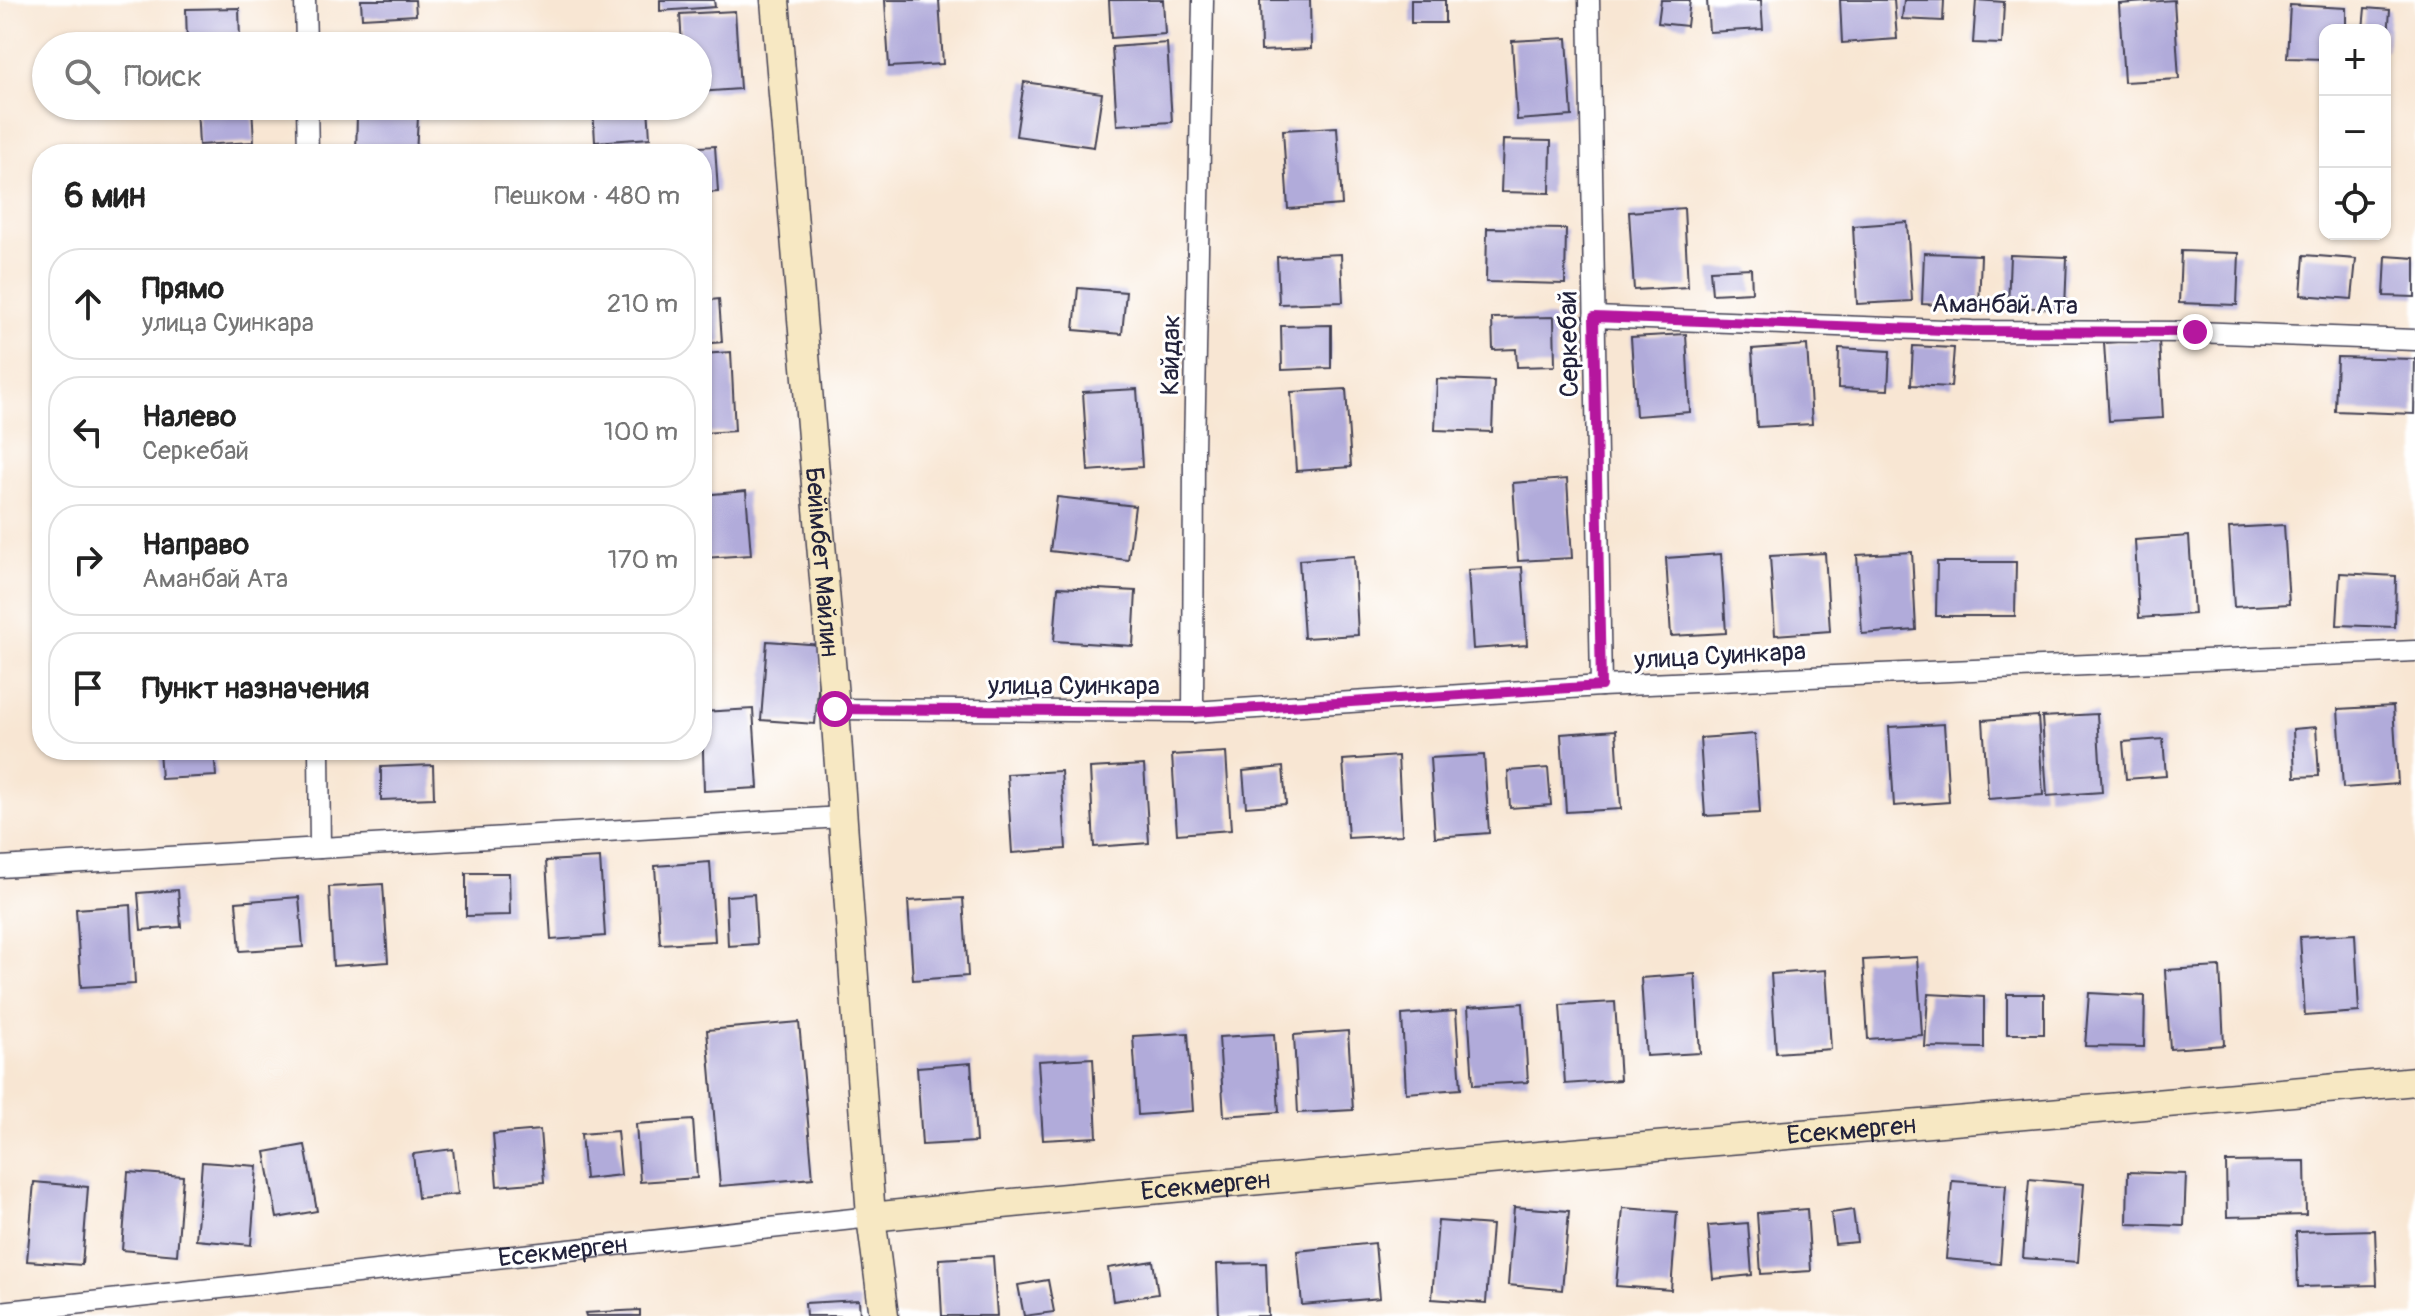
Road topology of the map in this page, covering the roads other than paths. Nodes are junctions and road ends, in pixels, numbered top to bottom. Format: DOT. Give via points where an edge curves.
graph roads {
  1 [pos="305,0"];
  2 [pos="775,0"];
  3 [pos="1203,0"];
  4 [pos="1589,0"];
  5 [pos="306,32"];
  6 [pos="307,120"];
  7 [pos="308,144"];
  8 [pos="1594,317"];
  9 [pos="2415,340"];
  10 [pos="2415,651"];
  11 [pos="1601,686"];
  12 [pos="835,709"];
  13 [pos="1193,712"];
  14 [pos="319,760"];
  15 [pos="842,817"];
  16 [pos="320,848"];
  17 [pos="0,867"];
  18 [pos="2415,1081"];
  19 [pos="871,1217"];
  20 [pos="0,1312"];
  21 [pos="884,1316"];
  1 -- 5 [label="street"];
  2 -- 12 [label="street, Бейімбет Майлин"];
  3 -- 13 [label="street, Кайдак"];
  4 -- 8 [label="street, Серкебай"];
  6 -- 7 [label="street"];
  8 -- 9 [label="street, Аманбай Ата"];
  8 -- 11 [label="street, Серкебай"];
  10 -- 11 [label="street, улица Суинкара"];
  11 -- 13 [label="street, улица Суинкара"];
  12 -- 13 [label="street, улица Суинкара"];
  12 -- 15 [label="street, Бейімбет Майлин"];
  14 -- 16 [label="street"];
  15 -- 16 [label="street"];
  15 -- 19 [label="street, Бейімбет Майлин"];
  16 -- 17 [label="street"];
  18 -- 19 [label="street, Eсекмерген"];
  19 -- 20 [label="street, Eсекмерген"];
  19 -- 21 [label="street, Бейімбет Майлин"];
}
